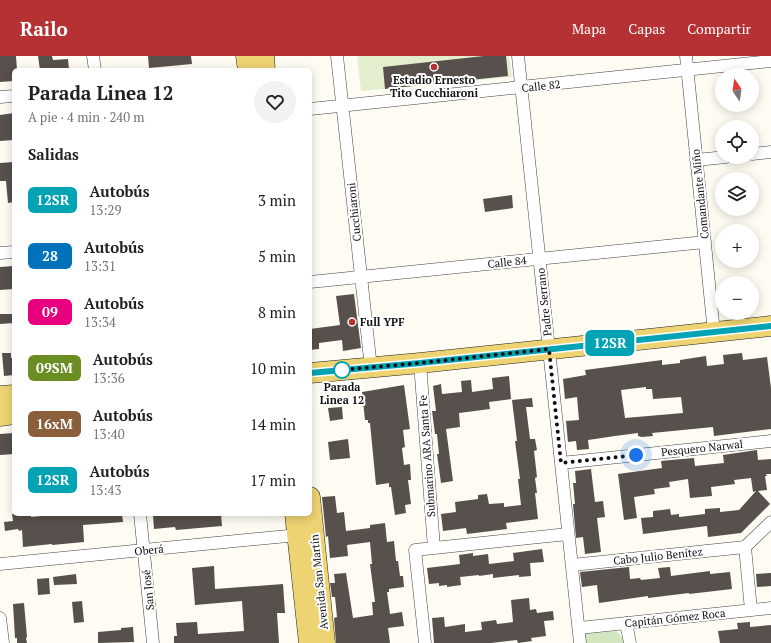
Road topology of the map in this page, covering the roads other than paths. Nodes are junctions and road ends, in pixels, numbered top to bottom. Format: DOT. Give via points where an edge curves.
graph roads {
  1 [pos="93,56"];
  2 [pos="246,56"];
  3 [pos="264,56"];
  4 [pos="337,56"];
  5 [pos="518,56"];
  6 [pos="686,56"];
  7 [pos="771,62"];
  8 [pos="95,68"];
  9 [pos="248,68"];
  10 [pos="265,68"];
  11 [pos="687,70"];
  12 [pos="522,88"];
  13 [pos="12,96"];
  14 [pos="0,97"];
  15 [pos="343,106"];
  16 [pos="312,109"];
  17 [pos="771,152"];
  18 [pos="759,153"];
  19 [pos="715,158"];
  20 [pos="696,160"];
  21 [pos="705,242"];
  22 [pos="12,252"];
  23 [pos="0,253"];
  24 [pos="539,259"];
  25 [pos="361,277"];
  26 [pos="312,282"];
  27 [pos="771,326"];
  28 [pos="714,333"];
  29 [pos="549,349"];
  30 [pos="420,363"];
  31 [pos="370,368"];
  32 [pos="312,373"];
  33 [pos="12,395"];
  34 [pos="0,396"];
  35 [pos="12,414"];
  36 [pos="0,416"];
  37 [pos="771,441"];
  38 [pos="561,463"];
  39 [pos="140,516"];
  40 [pos="295,516"];
  41 [pos="312,516"];
  42 [pos="771,522"];
  43 [pos="568,534"];
  44 [pos="298,535"];
  45 [pos="745,547"];
  46 [pos="434,548"];
  47 [pos="144,550"];
  48 [pos="0,564"];
  49 [pos="572,565"];
  50 [pos="771,608"];
  51 [pos="751,610"];
  52 [pos="0,618"];
  53 [pos="626,623"];
  54 [pos="578,628"];
  55 [pos="3,643"];
  56 [pos="153,643"];
  57 [pos="309,643"];
  58 [pos="325,643"];
  59 [pos="425,643"];
  60 [pos="580,643"];
  61 [pos="630,643"];
  1 -- 8 [label="street"];
  2 -- 9 [label="main road"];
  3 -- 10 [label="main road"];
  4 -- 15 [label="street, Cucchiaroni"];
  5 -- 12 [label="street, Padre Serrano"];
  6 -- 11 [label="street, Comandante Miño"];
  7 -- 11 [label="street, Calle 82"];
  11 -- 12 [label="street, Calle 82"];
  11 -- 20 [label="street, Comandante Miño"];
  12 -- 15 [label="street, Calle 82"];
  12 -- 24 [label="street, Padre Serrano"];
  13 -- 14 [label="street"];
  15 -- 16 [label="street, Calle 82"];
  15 -- 25 [label="street, Cucchiaroni"];
  17 -- 18 [label="street"];
  19 -- 20 [label="street"];
  20 -- 21 [label="street, Comandante Miño"];
  21 -- 24 [label="street, Calle 84"];
  21 -- 28 [label="street, Comandante Miño"];
  22 -- 23 [label="street"];
  24 -- 25 [label="street, Calle 84"];
  24 -- 29 [label="street, Padre Serrano"];
  25 -- 26 [label="street, Calle 84"];
  25 -- 31 [label="street, Cucchiaroni"];
  27 -- 28 [label="main road"];
  28 -- 29 [label="main road"];
  29 -- 30 [label="main road"];
  29 -- 38 [label="street, Padre Serrano"];
  30 -- 31 [label="main road"];
  30 -- 46 [label="street, Submarino ARA Santa Fe"];
  31 -- 32 [label="main road"];
  33 -- 34 [label="main road"];
  35 -- 36 [label="main road"];
  37 -- 38 [label="street, Pesquero Narwal"];
  38 -- 43 [label="street, Padre Serrano"];
  39 -- 47 [label="street, San José"];
  40 -- 44 [label="main road, Avenida San Martín"];
  41 -- 58 [label="main road, Avenida San Martín"];
  42 -- 45 [label="street"];
  43 -- 46 [label="street"];
  43 -- 49 [label="street, Padre Serrano"];
  44 -- 47 [label="street, Oberá"];
  44 -- 57 [label="main road, Avenida San Martín"];
  45 -- 49 [label="street, Cabo Julio Benítez"];
  45 -- 51 [label="street"];
  46 -- 59 [label="street" via="415,550"];
  47 -- 48 [label="street, Oberá"];
  47 -- 56 [label="street, San José"];
  49 -- 54 [label="street, Padre Serrano"];
  50 -- 51 [label="street, Capitán Gómez Roca"];
  51 -- 53 [label="street, Capitán Gómez Roca"];
  52 -- 55 [label="street"];
  53 -- 54 [label="street, Capitán Gómez Roca"];
  53 -- 61 [label="street"];
  54 -- 60 [label="street, Padre Serrano"];
}
